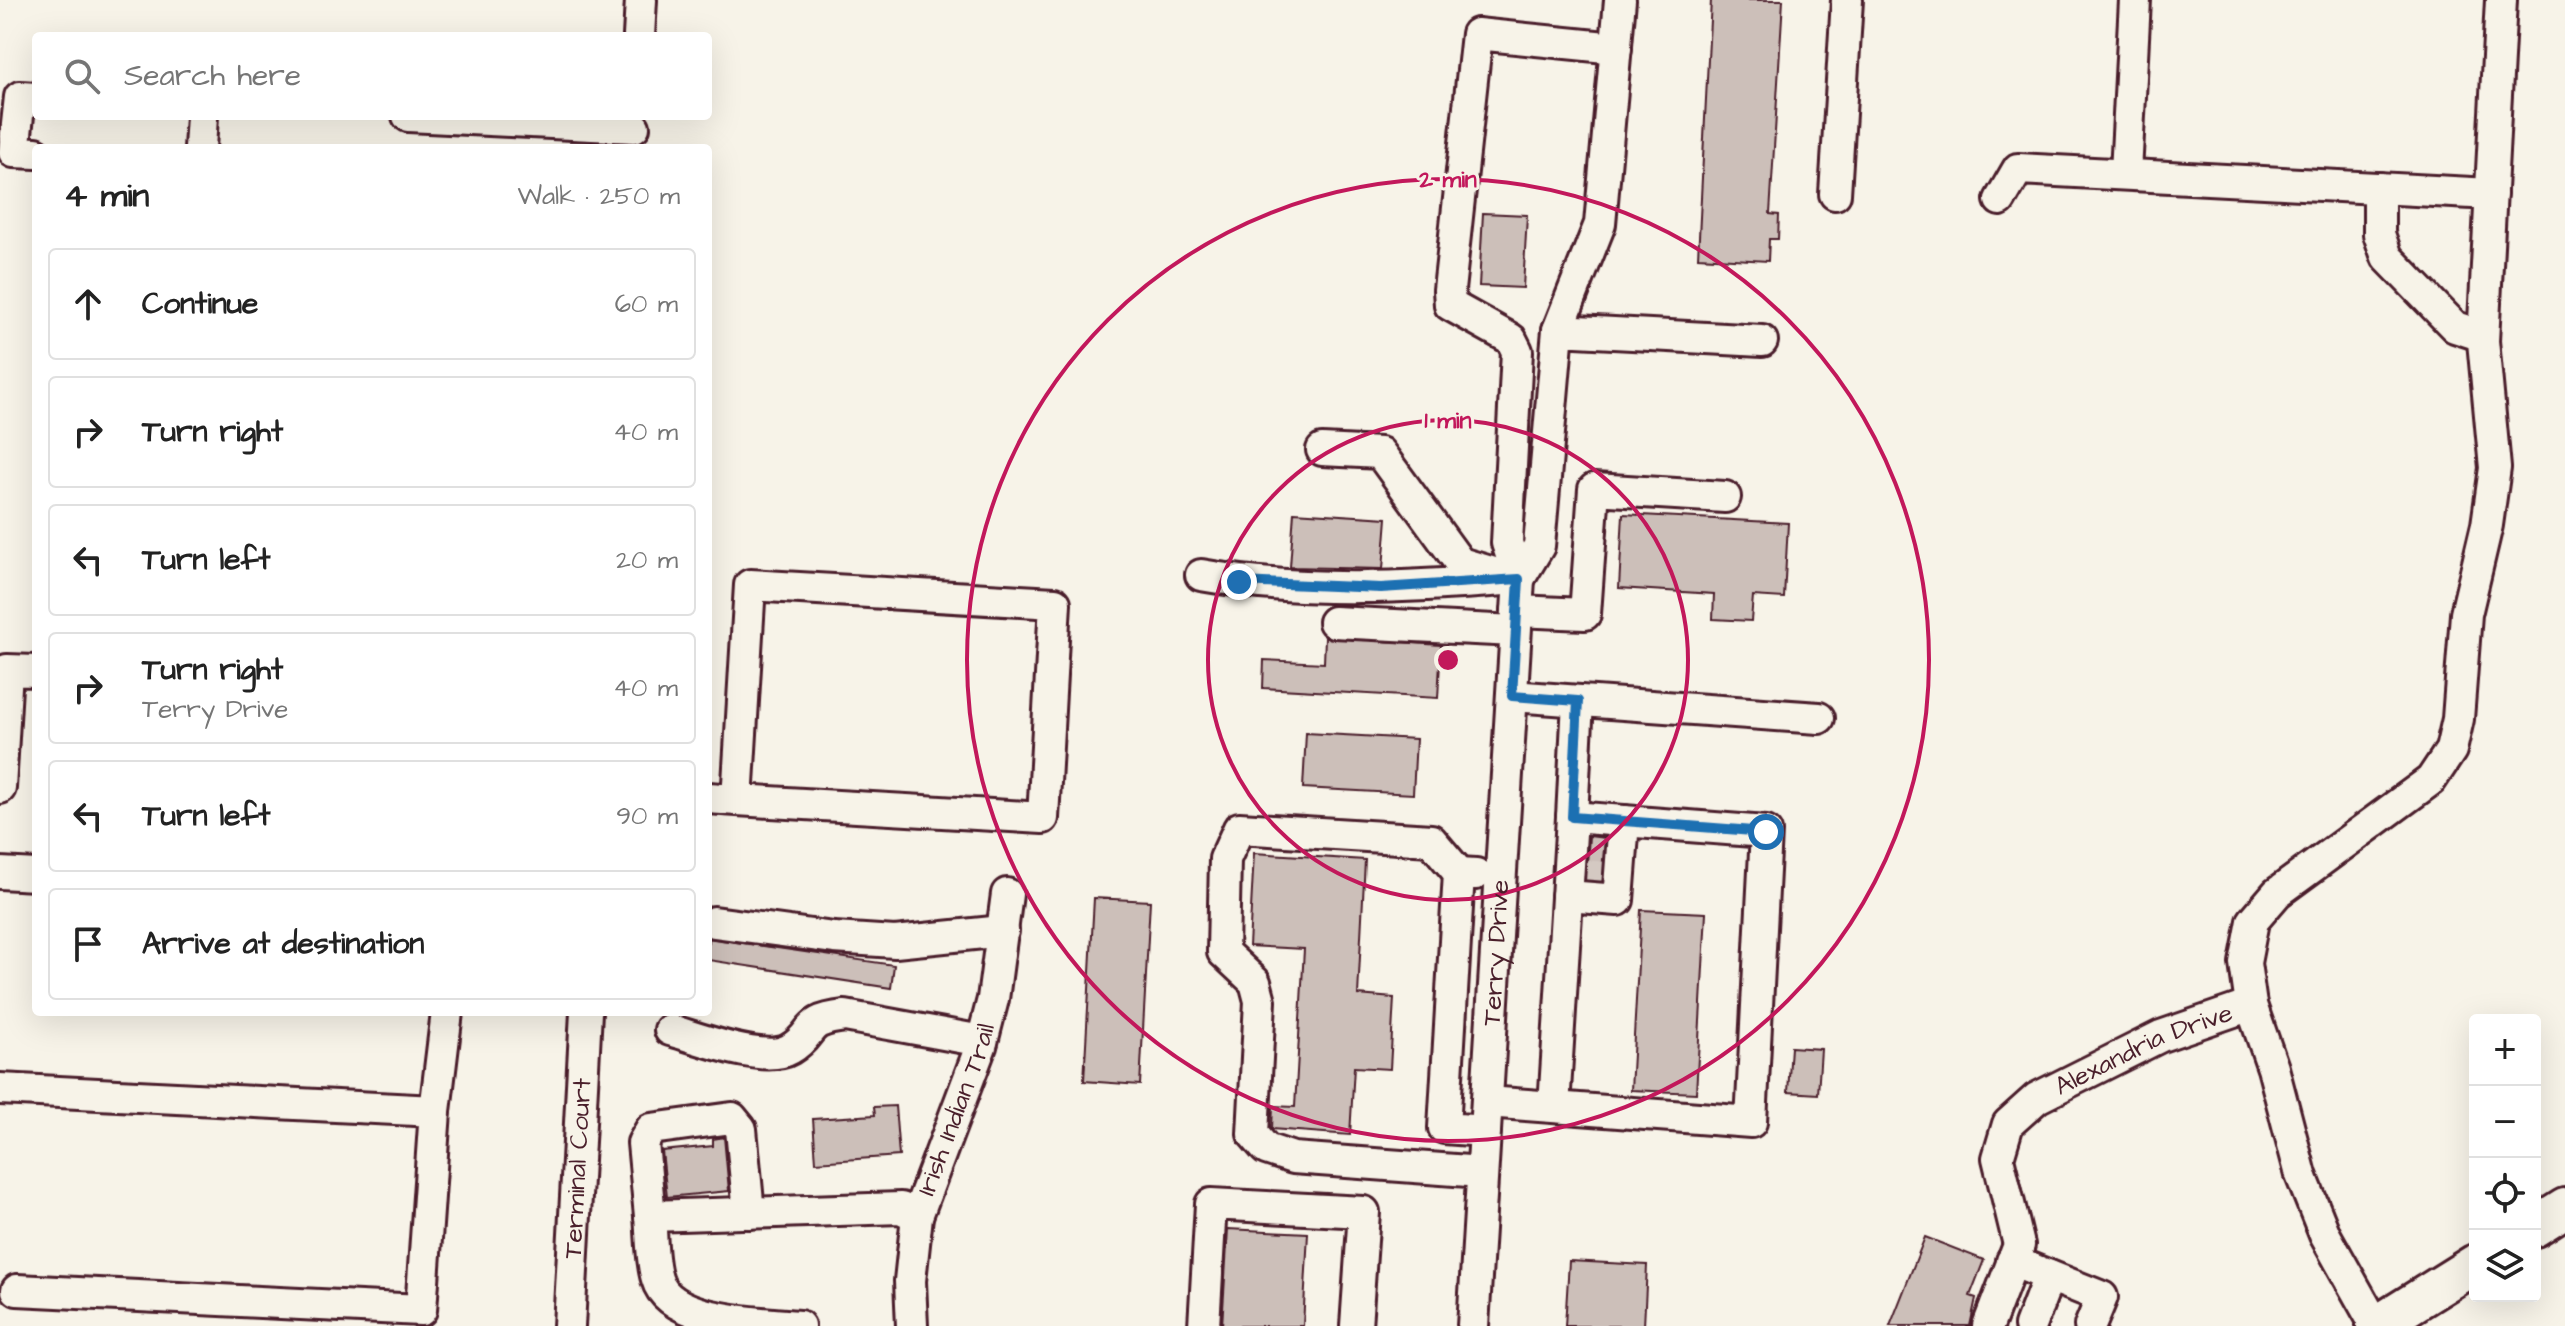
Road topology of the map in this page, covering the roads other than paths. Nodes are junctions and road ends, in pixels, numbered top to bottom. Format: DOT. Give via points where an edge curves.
graph roads {
  1 [pos="641,0"];
  2 [pos="1620,0"];
  3 [pos="1847,0"];
  4 [pos="2135,0"];
  5 [pos="2501,0"];
  6 [pos="639,32"];
  7 [pos="1616,48"];
  8 [pos="32,98"];
  9 [pos="202,120"];
  10 [pos="473,120"];
  11 [pos="634,130"];
  12 [pos="200,144"];
  13 [pos="32,153"];
  14 [pos="2126,173"];
  15 [pos="2379,188"];
  16 [pos="1835,194"];
  17 [pos="2491,194"];
  18 [pos="2000,200"];
  19 [pos="1558,330"];
  20 [pos="2483,336"];
  21 [pos="1762,341"];
  22 [pos="1322,450"];
  23 [pos="1725,497"];
  24 [pos="1201,575"];
  25 [pos="1519,579"];
  26 [pos="1516,621"];
  27 [pos="1334,622"];
  28 [pos="32,671"];
  29 [pos="1512,696"];
  30 [pos="1578,701"];
  31 [pos="1819,718"];
  32 [pos="0,788"];
  33 [pos="723,799"];
  34 [pos="1572,817"];
  35 [pos="1624,821"];
  36 [pos="1592,869"];
  37 [pos="0,873"];
  38 [pos="1459,873"];
  39 [pos="32,875"];
  40 [pos="1501,876"];
  41 [pos="1007,894"];
  42 [pos="714,922"];
  43 [pos="1003,931"];
  44 [pos="2251,1005"];
  45 [pos="447,1016"];
  46 [pos="586,1016"];
  47 [pos="670,1030"];
  48 [pos="982,1041"];
  49 [pos="0,1089"];
  50 [pos="1554,1107"];
  51 [pos="435,1111"];
  52 [pos="1486,1116"];
  53 [pos="1482,1172"];
  54 [pos="2565,1208"];
  55 [pos="749,1213"];
  56 [pos="650,1216"];
  57 [pos="917,1216"];
  58 [pos="2541,1223"];
  59 [pos="2012,1261"];
  60 [pos="2469,1268"];
  61 [pos="2049,1276"];
  62 [pos="17,1290"];
  63 [pos="569,1326"];
  64 [pos="799,1326"];
  65 [pos="912,1326"];
  66 [pos="1204,1326"];
  67 [pos="1356,1326"];
  68 [pos="1473,1326"];
  69 [pos="1988,1326"];
  70 [pos="2030,1326"];
  71 [pos="2090,1326"];
  72 [pos="2376,1326"];
  1 -- 6 [label="street"];
  2 -- 7 [label="street"];
  3 -- 16 [label="street"];
  4 -- 14 [label="street"];
  5 -- 17 [label="street"];
  7 -- 19 [label="street" via="1600,224"];
  7 -- 25 [label="street" via="1477,34 1450,305 1511,339 1517,351 1507,543"];
  8 -- 13 [label="street" via="20,97 14,152"];
  9 -- 12 [label="street"];
  10 -- 11 [label="street"];
  14 -- 15 [label="street"];
  14 -- 18 [label="street" via="2018,169"];
  15 -- 17 [label="street"];
  15 -- 20 [label="street" via="2379,234 2387,257 2455,327"];
  17 -- 20 [label="street"];
  19 -- 21 [label="street"];
  19 -- 25 [label="street" via="1539,546"];
  20 -- 44 [label="street" via="2495,468 2466,614 2451,750 2431,780 2277,893 2253,921 2245,963"];
  22 -- 25 [label="street" via="1380,453 1460,563"];
  23 -- 26 [label="street" via="1594,489 1585,614"];
  24 -- 25 [label="street" via="1311,588"];
  25 -- 26 [label="street, Terry Drive"];
  26 -- 27 [label="street"];
  26 -- 29 [label="street, Terry Drive"];
  28 -- 32 [label="street" via="7,670"];
  29 -- 30 [label="street"];
  29 -- 40 [label="street, Terry Drive"];
  30 -- 31 [label="street"];
  30 -- 34 [label="street"];
  33 -- 33 [label="street" via="1043,818 1055,603 750,585"];
  34 -- 35 [label="street"];
  34 -- 36 [label="street"];
  35 -- 36 [label="street"];
  35 -- 50 [label="street" via="1766,832 1751,1122"];
  36 -- 50 [label="street"];
  37 -- 39 [label="street"];
  38 -- 40 [label="street"];
  38 -- 52 [label="street" via="1444,1128"];
  38 -- 53 [label="street" via="1431,840 1239,828 1225,859 1223,952 1255,982 1260,1001 1253,1134 1266,1149 1293,1158"];
  40 -- 52 [label="street, Terry Drive"];
  41 -- 43 [label="street, Irish Indian Trail"];
  42 -- 43 [label="street" via="895,942"];
  43 -- 48 [label="street, Irish Indian Trail"];
  44 -- 59 [label="street, Alexandria Drive" via="2161,1036 2037,1098 2008,1124 1998,1158 2019,1245"];
  44 -- 72 [label="street, Alexandria Drive" via="2301,1175 2325,1235"];
  45 -- 51 [label="street"];
  46 -- 63 [label="street, Terminal Court"];
  47 -- 48 [label="street" via="764,1055 789,1050 823,1018 845,1016"];
  48 -- 57 [label="street, Irish Indian Trail"];
  49 -- 51 [label="street"];
  50 -- 52 [label="street"];
  51 -- 62 [label="street" via="421,1310"];
  52 -- 53 [label="street, Terry Drive"];
  53 -- 68 [label="street, Terry Drive"];
  54 -- 58 [label="main road"];
  55 -- 56 [label="street"];
  55 -- 56 [label="street" via="741,1129 732,1118 651,1129 643,1143"];
  55 -- 57 [label="street" via="901,1208"];
  56 -- 64 [label="street" via="657,1281 669,1300 712,1317"];
  57 -- 65 [label="street, Irish Indian Trail" via="910,1281"];
  59 -- 61 [label="street"];
  59 -- 69 [label="street, Alexandria Drive"];
  60 -- 72 [label="main road"];
  61 -- 70 [label="street"];
  61 -- 71 [label="street" via="2102,1297"];
  66 -- 67 [label="street" via="1211,1204 1364,1212"];
}
